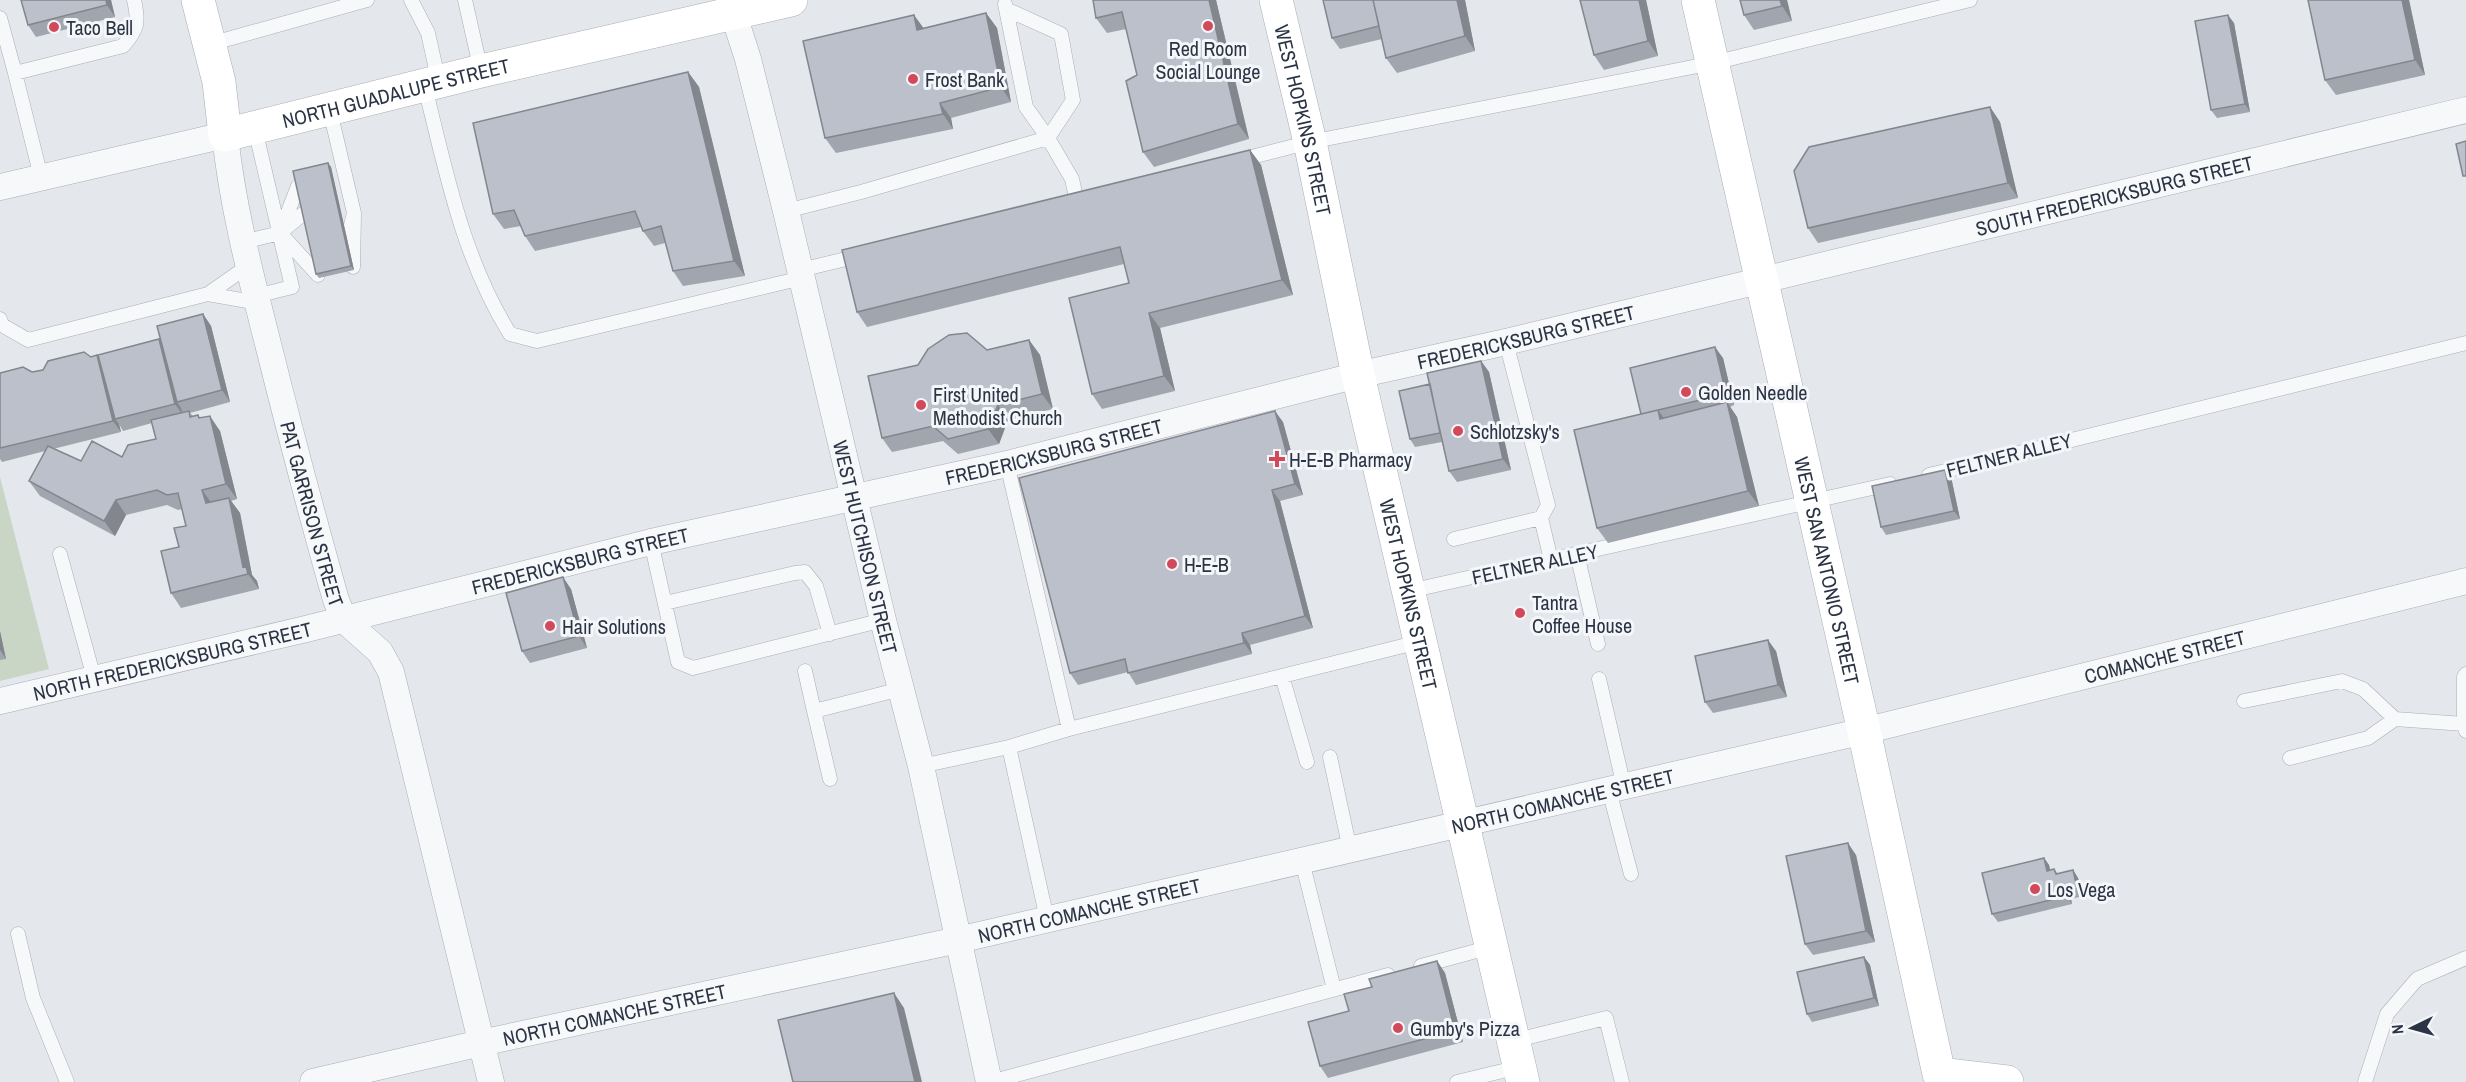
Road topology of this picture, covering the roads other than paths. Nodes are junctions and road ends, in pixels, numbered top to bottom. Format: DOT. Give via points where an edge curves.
graph roads {
  1 [pos="134,0"];
  2 [pos="198,0"];
  3 [pos="367,0"];
  4 [pos="411,0"];
  5 [pos="465,0"];
  6 [pos="791,0"];
  7 [pos="1276,0"];
  8 [pos="1698,0"];
  9 [pos="1970,0"];
  10 [pos="1005,4"];
  11 [pos="731,6"];
  12 [pos="0,18"];
  13 [pos="210,44"];
  14 [pos="1713,63"];
  15 [pos="481,71"];
  16 [pos="15,73"];
  17 [pos="432,85"];
  18 [pos="2466,110"];
  19 [pos="330,111"];
  20 [pos="240,132"];
  21 [pos="1048,138"];
  22 [pos="1310,142"];
  23 [pos="1221,165"];
  24 [pos="41,177"];
  25 [pos="334,178"];
  26 [pos="298,186"];
  27 [pos="0,187"];
  28 [pos="1077,202"];
  29 [pos="340,205"];
  30 [pos="786,211"];
  31 [pos="304,213"];
  32 [pos="354,213"];
  33 [pos="280,233"];
  34 [pos="348,242"];
  35 [pos="881,250"];
  36 [pos="313,251"];
  37 [pos="246,254"];
  38 [pos="353,267"];
  39 [pos="801,274"];
  40 [pos="318,275"];
  41 [pos="1762,280"];
  42 [pos="208,294"];
  43 [pos="257,300"];
  44 [pos="0,319"];
  45 [pos="1506,342"];
  46 [pos="2466,343"];
  47 [pos="1358,375"];
  48 [pos="1007,464"];
  49 [pos="855,497"];
  50 [pos="1813,503"];
  51 [pos="1541,518"];
  52 [pos="1454,539"];
  53 [pos="651,542"];
  54 [pos="60,554"];
  55 [pos="1577,554"];
  56 [pos="1551,560"];
  57 [pos="2466,581"];
  58 [pos="1409,591"];
  59 [pos="665,603"];
  60 [pos="344,620"];
  61 [pos="883,620"];
  62 [pos="830,634"];
  63 [pos="1419,642"];
  64 [pos="1598,644"];
  65 [pos="805,671"];
  66 [pos="2466,674"];
  67 [pos="1282,676"];
  68 [pos="94,678"];
  69 [pos="1599,679"];
  70 [pos="900,689"];
  71 [pos="0,701"];
  72 [pos="2244,701"];
  73 [pos="814,711"];
  74 [pos="2395,719"];
  75 [pos="2465,728"];
  76 [pos="1070,729"];
  77 [pos="1864,732"];
  78 [pos="1009,747"];
  79 [pos="1330,757"];
  80 [pos="2290,758"];
  81 [pos="1307,762"];
  82 [pos="921,766"];
  83 [pos="830,779"];
  84 [pos="1617,789"];
  85 [pos="1462,824"];
  86 [pos="1350,850"];
  87 [pos="1302,861"];
  88 [pos="1631,874"];
  89 [pos="1047,919"];
  90 [pos="18,934"];
  91 [pos="958,940"];
  92 [pos="1491,946"];
  93 [pos="2466,958"];
  94 [pos="1334,989"];
  95 [pos="481,1043"];
  96 [pos="1518,1063"];
  97 [pos="1939,1078"];
  98 [pos="66,1082"];
  99 [pos="313,1082"];
  100 [pos="491,1082"];
  101 [pos="989,1082"];
  102 [pos="1457,1082"];
  103 [pos="1622,1082"];
  104 [pos="2007,1082"];
  105 [pos="2365,1082"];
  1 -- 16 [label="lane" via="138,18 133,35 123,46"];
  2 -- 13 [label="main road"];
  3 -- 13 [label="lane"];
  4 -- 17 [label="lane" via="428,33"];
  5 -- 15 [label="lane"];
  6 -- 11 [label="main road, NORTH GUADALUPE STREET"];
  7 -- 22 [label="main road, WEST HOPKINS STREET"];
  8 -- 14 [label="main road, WEST SAN ANTONIO STREET"];
  9 -- 14 [label="lane"];
  10 -- 21 [label="lane" via="1026,107"];
  10 -- 21 [label="lane" via="1061,34 1073,100"];
  11 -- 15 [label="main road, NORTH GUADALUPE STREET"];
  11 -- 30 [label="street, WEST HUTCHISON STREET"];
  12 -- 16 [label="lane"];
  13 -- 20 [label="main road" via="219,82"];
  14 -- 22 [label="lane"];
  14 -- 41 [label="main road, WEST SAN ANTONIO STREET"];
  15 -- 17 [label="main road, NORTH GUADALUPE STREET"];
  16 -- 24 [label="lane"];
  17 -- 19 [label="main road, NORTH GUADALUPE STREET"];
  17 -- 39 [label="lane" via="455,207 473,262 510,334 537,341"];
  18 -- 41 [label="street, SOUTH FREDERICKSBURG STREET"];
  19 -- 20 [label="main road, NORTH GUADALUPE STREET"];
  19 -- 32 [label="lane"];
  20 -- 24 [label="street, NORTH GUADALUPE STREET"];
  20 -- 33 [label="lane"];
  20 -- 37 [label="street, PAT GARRISON STREET" via="230,186"];
  21 -- 28 [label="lane" via="1072,179"];
  21 -- 30 [label="lane"];
  22 -- 23 [label="lane"];
  22 -- 47 [label="main road, WEST HOPKINS STREET"];
  24 -- 27 [label="street, NORTH GUADALUPE STREET"];
  25 -- 32 [label="lane"];
  26 -- 33 [label="lane"];
  29 -- 32 [label="lane"];
  30 -- 39 [label="street, WEST HUTCHISON STREET"];
  31 -- 33 [label="lane"];
  32 -- 34 [label="lane"];
  32 -- 38 [label="lane"];
  33 -- 36 [label="lane"];
  33 -- 37 [label="lane"];
  33 -- 40 [label="lane"];
  33 -- 43 [label="lane" via="292,287"];
  35 -- 39 [label="lane"];
  37 -- 42 [label="lane"];
  37 -- 43 [label="street, PAT GARRISON STREET"];
  39 -- 49 [label="street, WEST HUTCHISON STREET"];
  41 -- 45 [label="street, FREDERICKSBURG STREET"];
  41 -- 50 [label="main road, WEST SAN ANTONIO STREET"];
  42 -- 43 [label="lane"];
  42 -- 44 [label="lane" via="28,340 2,325"];
  43 -- 60 [label="street, PAT GARRISON STREET" via="295,453"];
  45 -- 47 [label="street, FREDERICKSBURG STREET"];
  45 -- 51 [label="lane" via="1548,505"];
  46 -- 50 [label="lane, FELTNER ALLEY"];
  47 -- 48 [label="street, FREDERICKSBURG STREET"];
  47 -- 58 [label="main road, WEST HOPKINS STREET"];
  48 -- 49 [label="street, FREDERICKSBURG STREET"];
  48 -- 76 [label="lane"];
  49 -- 53 [label="street, FREDERICKSBURG STREET"];
  49 -- 61 [label="street, WEST HUTCHISON STREET"];
  50 -- 55 [label="lane, FELTNER ALLEY"];
  50 -- 77 [label="main road, WEST SAN ANTONIO STREET"];
  51 -- 52 [label="lane"];
  51 -- 56 [label="lane"];
  53 -- 59 [label="lane"];
  53 -- 60 [label="street, FREDERICKSBURG STREET"];
  54 -- 68 [label="lane"];
  55 -- 56 [label="lane, FELTNER ALLEY"];
  55 -- 64 [label="lane"];
  56 -- 58 [label="lane, FELTNER ALLEY"];
  57 -- 77 [label="street, COMANCHE STREET"];
  58 -- 63 [label="main road, WEST HOPKINS STREET"];
  59 -- 62 [label="lane" via="805,573 816,586"];
  59 -- 62 [label="lane" via="678,663 693,668"];
  60 -- 68 [label="street, NORTH FREDERICKSBURG STREET"];
  60 -- 95 [label="street, PAT GARRISON STREET" via="380,652 391,672"];
  61 -- 62 [label="lane"];
  61 -- 70 [label="street, WEST HUTCHISON STREET"];
  63 -- 67 [label="lane"];
  63 -- 85 [label="main road, WEST HOPKINS STREET"];
  65 -- 73 [label="lane"];
  66 -- 75 [label="lane"];
  67 -- 76 [label="lane"];
  67 -- 81 [label="lane"];
  68 -- 71 [label="street, NORTH FREDERICKSBURG STREET"];
  69 -- 84 [label="lane"];
  70 -- 73 [label="lane"];
  70 -- 82 [label="street, WEST HUTCHISON STREET"];
  72 -- 74 [label="lane" via="2342,681 2364,689"];
  73 -- 83 [label="lane"];
  74 -- 75 [label="lane"];
  74 -- 80 [label="lane" via="2368,738"];
  76 -- 78 [label="lane"];
  77 -- 84 [label="street, NORTH COMANCHE STREET"];
  77 -- 97 [label="main road, WEST SAN ANTONIO STREET"];
  78 -- 82 [label="lane"];
  78 -- 89 [label="lane"];
  79 -- 86 [label="lane"];
  82 -- 91 [label="street, WEST HUTCHISON STREET"];
  84 -- 85 [label="street, NORTH COMANCHE STREET"];
  84 -- 88 [label="lane"];
  85 -- 86 [label="street, NORTH COMANCHE STREET"];
  85 -- 92 [label="main road, WEST HOPKINS STREET"];
  86 -- 87 [label="street, NORTH COMANCHE STREET"];
  87 -- 89 [label="street, NORTH COMANCHE STREET"];
  87 -- 94 [label="lane"];
  89 -- 91 [label="street, NORTH COMANCHE STREET"];
  90 -- 98 [label="lane" via="33,998"];
  91 -- 95 [label="street, NORTH COMANCHE STREET"];
  91 -- 101 [label="street, WEST HUTCHISON STREET"];
  92 -- 94 [label="lane"];
  92 -- 96 [label="main road, WEST HOPKINS STREET"];
  93 -- 105 [label="lane" via="2417,980 2387,1014"];
  94 -- 101 [label="lane"];
  95 -- 99 [label="street, NORTH COMANCHE STREET"];
  95 -- 100 [label="street, PAT GARRISON STREET"];
  96 -- 102 [label="lane"];
  96 -- 103 [label="lane" via="1606,1018"];
  97 -- 104 [label="main road, WEST SAN ANTONIO STREET"];
}
